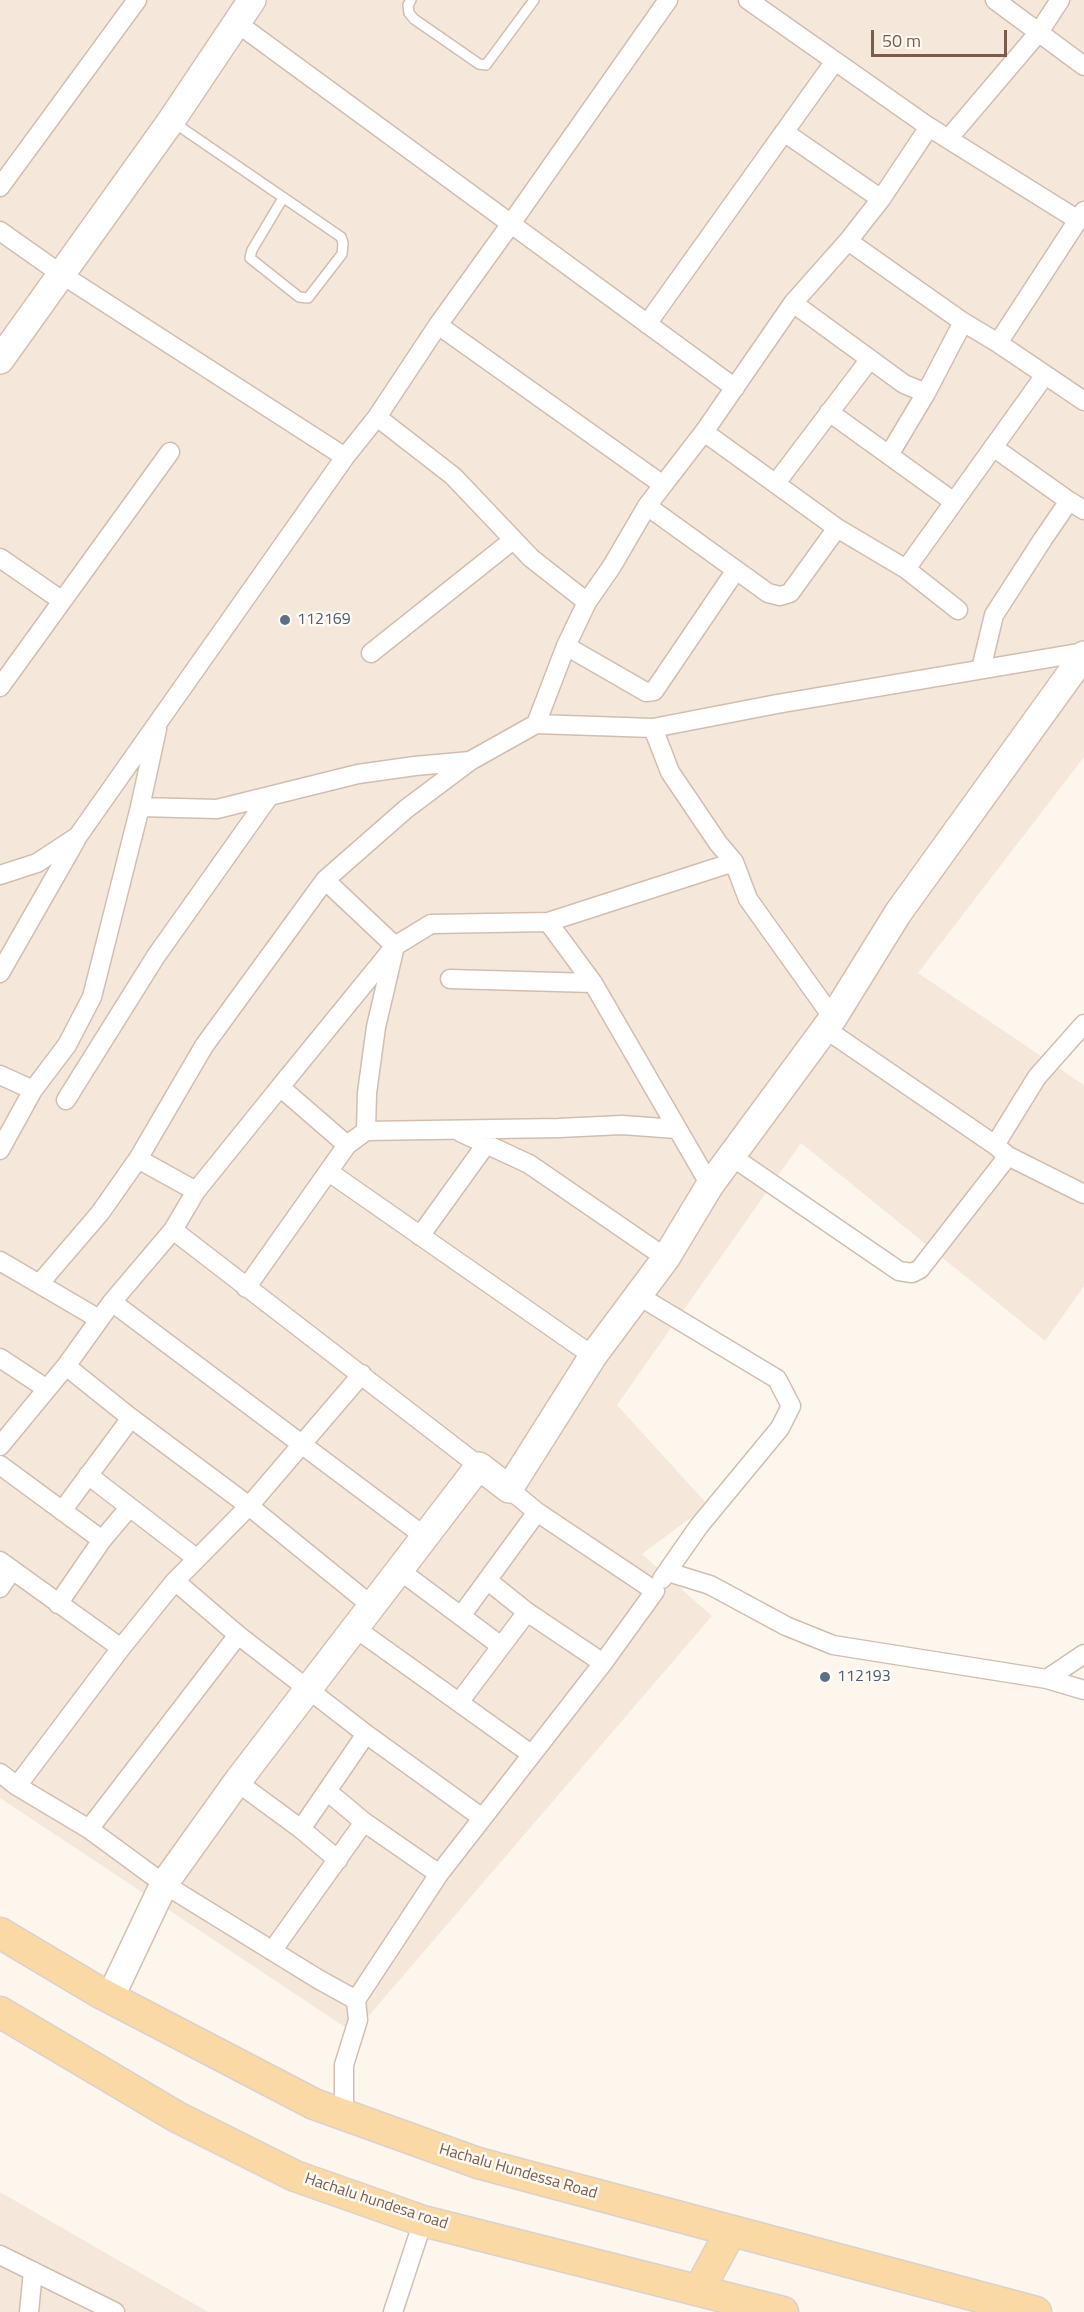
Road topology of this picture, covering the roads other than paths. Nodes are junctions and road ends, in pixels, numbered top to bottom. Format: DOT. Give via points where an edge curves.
graph roads {
  1 [pos="136,0"];
  2 [pos="252,0"];
  3 [pos="411,0"];
  4 [pos="534,0"];
  5 [pos="668,0"];
  6 [pos="747,0"];
  7 [pos="994,0"];
  8 [pos="1060,0"];
  9 [pos="237,23"];
  10 [pos="1039,32"];
  11 [pos="835,61"];
  12 [pos="1084,66"];
  13 [pos="171,121"];
  14 [pos="929,127"];
  15 [pos="784,132"];
  16 [pos="948,139"];
  17 [pos="0,187"];
  18 [pos="283,198"];
  19 [pos="881,199"];
  20 [pos="1081,215"];
  21 [pos="510,225"];
  22 [pos="0,231"];
  23 [pos="848,241"];
  24 [pos="61,274"];
  25 [pos="793,303"];
  26 [pos="963,322"];
  27 [pos="647,324"];
  28 [pos="438,325"];
  29 [pos="998,342"];
  30 [pos="870,358"];
  31 [pos="0,360"];
  32 [pos="1045,375"];
  33 [pos="735,388"];
  34 [pos="1081,392"];
  35 [pos="926,393"];
  36 [pos="830,412"];
  37 [pos="377,417"];
  38 [pos="704,432"];
  39 [pos="993,447"];
  40 [pos="170,452"];
  41 [pos="888,455"];
  42 [pos="345,457"];
  43 [pos="776,483"];
  44 [pos="663,485"];
  45 [pos="954,502"];
  46 [pos="647,506"];
  47 [pos="1077,506"];
  48 [pos="837,528"];
  49 [pos="513,540"];
  50 [pos="0,558"];
  51 [pos="906,569"];
  52 [pos="736,570"];
  53 [pos="61,600"];
  54 [pos="587,602"];
  55 [pos="958,610"];
  56 [pos="566,646"];
  57 [pos="371,653"];
  58 [pos="1084,654"];
  59 [pos="981,669"];
  60 [pos="0,687"];
  61 [pos="158,721"];
  62 [pos="536,724"];
  63 [pos="653,728"];
  64 [pos="470,761"];
  65 [pos="268,798"];
  66 [pos="140,807"];
  67 [pos="78,836"];
  68 [pos="734,862"];
  69 [pos="0,875"];
  70 [pos="325,880"];
  71 [pos="548,922"];
  72 [pos="395,946"];
  73 [pos="0,973"];
  74 [pos="450,979"];
  75 [pos="593,983"];
  76 [pos="829,1023"];
  77 [pos="1084,1024"];
  78 [pos="0,1075"];
  79 [pos="280,1087"];
  80 [pos="33,1090"];
  81 [pos="66,1100"];
  82 [pos="453,1129"];
  83 [pos="677,1129"];
  84 [pos="366,1131"];
  85 [pos="487,1143"];
  86 [pos="348,1146"];
  87 [pos="0,1150"];
  88 [pos="1002,1151"];
  89 [pos="731,1156"];
  90 [pos="138,1159"];
  91 [pos="328,1172"];
  92 [pos="710,1185"];
  93 [pos="196,1191"];
  94 [pos="1084,1194"];
  95 [pos="173,1230"];
  96 [pos="420,1236"];
  97 [pos="666,1258"];
  98 [pos="0,1261"];
  99 [pos="40,1283"];
  100 [pos="246,1288"];
  101 [pos="639,1296"];
  102 [pos="112,1302"];
  103 [pos="99,1319"];
  104 [pos="593,1356"];
  105 [pos="0,1358"];
  106 [pos="66,1366"];
  107 [pos="362,1374"];
  108 [pos="47,1389"];
  109 [pos="131,1418"];
  110 [pos="302,1445"];
  111 [pos="0,1446"];
  112 [pos="0,1465"];
  113 [pos="479,1466"];
  114 [pos="88,1475"];
  115 [pos="509,1489"];
  116 [pos="249,1506"];
  117 [pos="129,1508"];
  118 [pos="62,1511"];
  119 [pos="537,1512"];
  120 [pos="424,1536"];
  121 [pos="102,1540"];
  122 [pos="196,1558"];
  123 [pos="6,1566"];
  124 [pos="399,1570"];
  125 [pos="668,1572"];
  126 [pos="487,1580"];
  127 [pos="175,1581"];
  128 [pos="0,1588"];
  129 [pos="655,1591"];
  130 [pos="58,1604"];
  131 [pos="372,1606"];
  132 [pos="527,1612"];
  133 [pos="461,1616"];
  134 [pos="355,1628"];
  135 [pos="238,1635"];
  136 [pos="501,1646"];
  137 [pos="121,1647"];
  138 [pos="1084,1654"];
  139 [pos="603,1663"];
  140 [pos="1047,1679"];
  141 [pos="310,1689"];
  142 [pos="1084,1690"];
  143 [pos="460,1701"];
  144 [pos="366,1734"];
  145 [pos="531,1754"];
  146 [pos="0,1773"];
  147 [pos="237,1782"];
  148 [pos="17,1786"];
  149 [pos="327,1791"];
  150 [pos="482,1817"];
  151 [pos="364,1822"];
  152 [pos="89,1829"];
  153 [pos="301,1829"];
  154 [pos="338,1860"];
  155 [pos="439,1874"];
  156 [pos="164,1884"];
  157 [pos="0,1933"];
  158 [pos="272,1951"];
  159 [pos="110,1998"];
  160 [pos="356,2000"];
  161 [pos="0,2012"];
  162 [pos="344,2115"];
  163 [pos="423,2221"];
  164 [pos="731,2231"];
  165 [pos="0,2255"];
  166 [pos="33,2271"];
  167 [pos="699,2290"];
  168 [pos="29,2312"];
  169 [pos="115,2312"];
  170 [pos="393,2312"];
  171 [pos="783,2312"];
  172 [pos="1036,2312"];
  1 -- 17 [label="street"];
  2 -- 9 [label="street"];
  3 -- 4 [label="lane" via="409,13 414,19 486,65"];
  5 -- 21 [label="street"];
  6 -- 11 [label="street"];
  7 -- 10 [label="street"];
  8 -- 10 [label="street"];
  9 -- 13 [label="street"];
  9 -- 21 [label="street"];
  10 -- 12 [label="street"];
  10 -- 16 [label="street"];
  11 -- 14 [label="street"];
  11 -- 15 [label="street"];
  13 -- 18 [label="lane"];
  13 -- 24 [label="street"];
  14 -- 16 [label="street"];
  14 -- 19 [label="street"];
  15 -- 19 [label="street"];
  15 -- 27 [label="street"];
  16 -- 20 [label="street"];
  18 -- 18 [label="lane" via="343,243 342,254 308,298 299,297 250,258"];
  19 -- 23 [label="street"];
  20 -- 29 [label="street"];
  21 -- 27 [label="street"];
  21 -- 28 [label="street"];
  22 -- 24 [label="street"];
  23 -- 25 [label="street"];
  23 -- 26 [label="street"];
  24 -- 31 [label="street"];
  24 -- 42 [label="street"];
  25 -- 30 [label="street"];
  25 -- 33 [label="street"];
  26 -- 29 [label="street"];
  26 -- 35 [label="street"];
  27 -- 33 [label="street"];
  28 -- 37 [label="street"];
  28 -- 44 [label="street"];
  29 -- 32 [label="street"];
  30 -- 35 [label="street" via="904,384"];
  30 -- 36 [label="street"];
  32 -- 34 [label="street"];
  32 -- 39 [label="street"];
  33 -- 38 [label="street"];
  35 -- 41 [label="street"];
  36 -- 41 [label="street"];
  36 -- 43 [label="street"];
  37 -- 42 [label="street"];
  37 -- 49 [label="street" via="453,476"];
  38 -- 43 [label="street"];
  38 -- 44 [label="street"];
  39 -- 45 [label="street"];
  39 -- 47 [label="street"];
  40 -- 53 [label="street"];
  41 -- 45 [label="street"];
  42 -- 61 [label="street"];
  43 -- 48 [label="street"];
  44 -- 46 [label="street"];
  45 -- 51 [label="street"];
  46 -- 52 [label="street"];
  46 -- 54 [label="street"];
  47 -- 59 [label="street" via="994,615"];
  48 -- 51 [label="street"];
  48 -- 52 [label="street" via="790,593 768,593"];
  49 -- 54 [label="street"];
  49 -- 57 [label="street"];
  50 -- 53 [label="street"];
  51 -- 55 [label="street"];
  52 -- 56 [label="street" via="654,691 646,692"];
  53 -- 60 [label="street"];
  54 -- 56 [label="street"];
  56 -- 62 [label="street"];
  58 -- 59 [label="street"];
  58 -- 76 [label="street" via="898,913"];
  59 -- 63 [label="street"];
  61 -- 66 [label="street"];
  61 -- 67 [label="street"];
  62 -- 63 [label="street"];
  62 -- 64 [label="street"];
  63 -- 68 [label="street" via="670,772"];
  64 -- 65 [label="street" via="358,774"];
  64 -- 70 [label="street" via="406,808"];
  65 -- 66 [label="street" via="217,809"];
  65 -- 81 [label="street" via="156,956"];
  66 -- 80 [label="street" via="92,997 67,1045"];
  67 -- 69 [label="street" via="37,863"];
  67 -- 73 [label="street"];
  68 -- 71 [label="street"];
  68 -- 76 [label="street" via="748,899"];
  70 -- 72 [label="street"];
  70 -- 90 [label="street" via="204,1046"];
  71 -- 72 [label="street" via="431,924"];
  71 -- 75 [label="street"];
  72 -- 79 [label="street"];
  72 -- 84 [label="street" via="376,1027"];
  74 -- 75 [label="street"];
  75 -- 83 [label="street"];
  76 -- 88 [label="street"];
  76 -- 89 [label="street"];
  77 -- 88 [label="street" via="1037,1077"];
  78 -- 80 [label="street"];
  79 -- 86 [label="street"];
  79 -- 93 [label="street"];
  80 -- 87 [label="street"];
  82 -- 83 [label="street" via="622,1125"];
  82 -- 84 [label="street"];
  82 -- 85 [label="street"];
  83 -- 92 [label="street"];
  84 -- 86 [label="street"];
  85 -- 96 [label="street"];
  85 -- 97 [label="street" via="529,1164"];
  86 -- 91 [label="street"];
  88 -- 89 [label="street" via="920,1269 912,1273 899,1270"];
  88 -- 94 [label="street"];
  89 -- 92 [label="street"];
  90 -- 93 [label="street"];
  90 -- 99 [label="street" via="100,1213"];
  91 -- 96 [label="street"];
  91 -- 100 [label="street"];
  92 -- 97 [label="street"];
  93 -- 95 [label="street"];
  95 -- 100 [label="street"];
  95 -- 102 [label="street"];
  96 -- 104 [label="street"];
  97 -- 101 [label="street"];
  98 -- 99 [label="street"];
  99 -- 103 [label="street"];
  100 -- 107 [label="street"];
  101 -- 104 [label="street"];
  101 -- 125 [label="street" via="777,1379 791,1407 780,1428 699,1526"];
  102 -- 103 [label="street"];
  102 -- 110 [label="street"];
  103 -- 106 [label="street"];
  104 -- 115 [label="street"];
  105 -- 108 [label="street"];
  106 -- 108 [label="street"];
  106 -- 109 [label="street"];
  107 -- 110 [label="street"];
  107 -- 113 [label="street"];
  108 -- 111 [label="street"];
  109 -- 114 [label="street"];
  109 -- 116 [label="street"];
  110 -- 116 [label="street"];
  110 -- 120 [label="street"];
  112 -- 118 [label="street"];
  113 -- 115 [label="street"];
  113 -- 120 [label="street"];
  114 -- 117 [label="street"];
  114 -- 118 [label="street"];
  115 -- 119 [label="street"];
  116 -- 122 [label="street"];
  116 -- 131 [label="street"];
  117 -- 121 [label="street"];
  117 -- 122 [label="street"];
  118 -- 121 [label="street"];
  119 -- 126 [label="street"];
  119 -- 129 [label="street"];
  120 -- 124 [label="street"];
  121 -- 130 [label="street"];
  122 -- 127 [label="street"];
  123 -- 128 [label="street"];
  123 -- 130 [label="street"];
  124 -- 131 [label="street"];
  124 -- 133 [label="street"];
  125 -- 129 [label="street"];
  125 -- 140 [label="street" via="710,1585 786,1626 833,1645"];
  126 -- 132 [label="street"];
  126 -- 133 [label="street"];
  127 -- 135 [label="street"];
  127 -- 137 [label="street"];
  129 -- 139 [label="street"];
  130 -- 137 [label="street"];
  131 -- 134 [label="street"];
  132 -- 136 [label="street"];
  132 -- 139 [label="street"];
  133 -- 136 [label="street"];
  134 -- 141 [label="street"];
  134 -- 143 [label="street"];
  135 -- 141 [label="street"];
  135 -- 152 [label="street"];
  136 -- 143 [label="street"];
  137 -- 148 [label="street"];
  138 -- 140 [label="street"];
  139 -- 145 [label="street"];
  140 -- 142 [label="street"];
  141 -- 144 [label="street"];
  141 -- 147 [label="street"];
  143 -- 145 [label="street"];
  144 -- 149 [label="street"];
  144 -- 150 [label="street"];
  145 -- 150 [label="street"];
  146 -- 148 [label="street"];
  147 -- 153 [label="street"];
  147 -- 156 [label="street"];
  148 -- 152 [label="street"];
  149 -- 151 [label="street"];
  149 -- 153 [label="street"];
  150 -- 155 [label="street"];
  151 -- 154 [label="street"];
  151 -- 155 [label="street"];
  152 -- 156 [label="street"];
  153 -- 154 [label="street"];
  154 -- 158 [label="street"];
  155 -- 160 [label="street"];
  156 -- 158 [label="street"];
  156 -- 159 [label="street"];
  157 -- 159 [label="main road, Hachalu Hundessa Road"];
  158 -- 160 [label="street"];
  159 -- 162 [label="main road, Hachalu Hundessa Road" via="314,2104"];
  160 -- 162 [label="street" via="358,2020 344,2065"];
  161 -- 163 [label="main road, Hachalu hundesa road" via="177,2117 295,2176"];
  162 -- 164 [label="main road, Hachalu Hundessa Road" via="478,2163"];
  163 -- 167 [label="main road, Hachalu hundesa road"];
  163 -- 170 [label="street"];
  164 -- 167 [label="main road"];
  164 -- 172 [label="main road, Hachalu Hundessa Road"];
  165 -- 166 [label="street"];
  166 -- 168 [label="street"];
  166 -- 169 [label="street"];
  167 -- 171 [label="main road, Hachalu hundesa road"];
}
